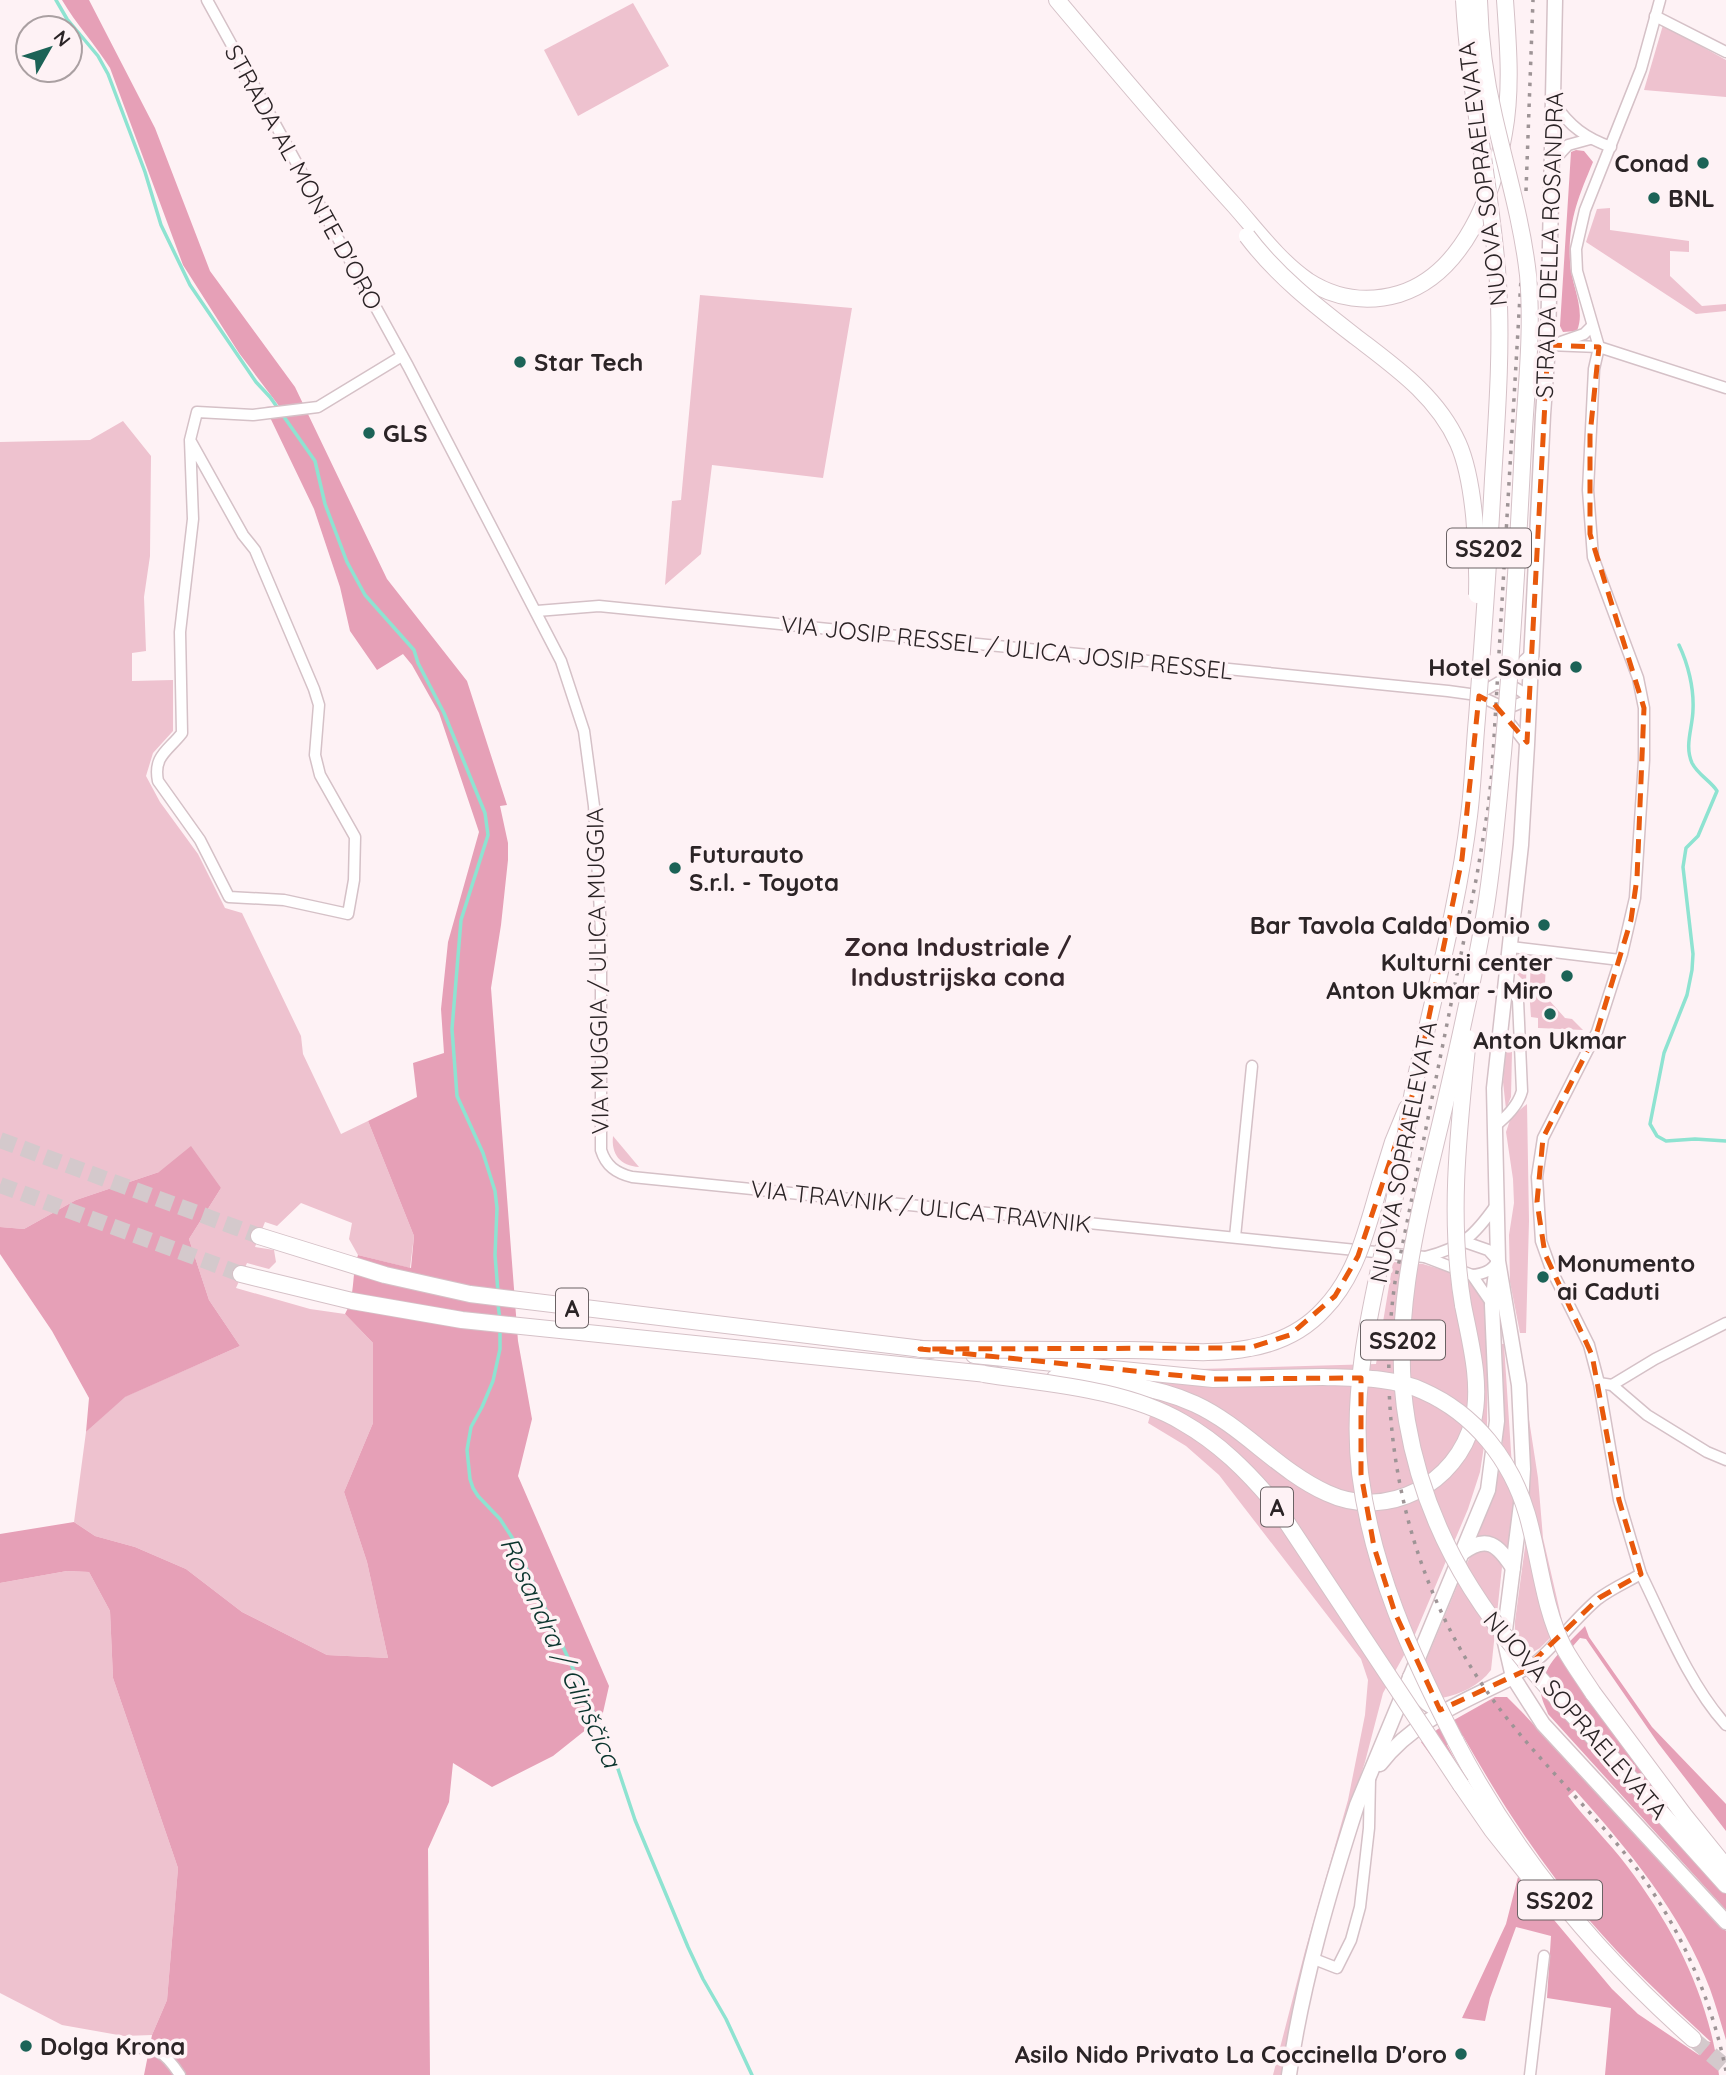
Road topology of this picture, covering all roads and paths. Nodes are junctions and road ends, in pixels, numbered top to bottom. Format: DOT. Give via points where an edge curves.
graph roads {
  1 [pos="207,0"];
  2 [pos="1464,0"];
  3 [pos="1479,0"];
  4 [pos="1505,0"];
  5 [pos="1555,0"];
  6 [pos="1660,0"];
  7 [pos="1062,4"];
  8 [pos="1655,16"];
  9 [pos="1726,52"];
  10 [pos="1555,104"];
  11 [pos="1590,139"];
  12 [pos="1611,147"];
  13 [pos="1553,161"];
  14 [pos="1251,232"];
  15 [pos="1592,326"];
  16 [pos="1548,345"];
  17 [pos="1599,347"];
  18 [pos="402,355"];
  19 [pos="1726,388"];
  20 [pos="190,440"];
  21 [pos="537,611"];
  22 [pos="1531,654"];
  23 [pos="1497,684"];
  24 [pos="1477,695"];
  25 [pos="1530,699"];
  26 [pos="1494,704"];
  27 [pos="1527,745"];
  28 [pos="1469,814"];
  29 [pos="1486,907"];
  30 [pos="1511,947"];
  31 [pos="1620,960"];
  32 [pos="1507,982"];
  33 [pos="1252,1066"];
  34 [pos="1413,1093"];
  35 [pos="1494,1127"];
  36 [pos="610,1167"];
  37 [pos="1497,1204"];
  38 [pos="259,1236"];
  39 [pos="1236,1237"];
  40 [pos="1465,1242"];
  41 [pos="1425,1257"];
  42 [pos="1499,1261"];
  43 [pos="241,1274"];
  44 [pos="1472,1275"];
  45 [pos="1493,1305"];
  46 [pos="1726,1323"];
  47 [pos="920,1349"];
  48 [pos="984,1374"];
  49 [pos="1599,1383"];
  50 [pos="1612,1385"];
  51 [pos="1726,1460"];
  52 [pos="1462,1553"];
  53 [pos="1513,1567"];
  54 [pos="1641,1573"];
  55 [pos="1513,1677"];
  56 [pos="1410,1678"];
  57 [pos="1444,1711"];
  58 [pos="1726,1726"];
  59 [pos="1370,1776"];
  60 [pos="1726,1867"];
  61 [pos="1726,1885"];
  62 [pos="1726,1922"];
  63 [pos="1544,1956"];
  64 [pos="1314,1959"];
  65 [pos="1657,2006"];
  66 [pos="1693,2039"];
  67 [pos="131,2047"];
  68 [pos="180,2075"];
  69 [pos="1289,2075"];
  70 [pos="1530,2075"];
  1 -- 18 [label="street, STRADA AL MONTE D'ORO"];
  2 -- 28 [label="highway, NUOVA SOPRAELEVATA / SS202, bridge" via="1494,243 1499,345 1486,606"];
  3 -- 29 [label="highway, NUOVA SOPRAELEVATA / SS202, bridge" via="1483,60 1522,235 1529,305 1515,603"];
  4 -- 14 [label="highway, bridge" via="1504,133 1480,212 1442,269 1420,285 1392,296 1365,300 1340,296 1294,270"];
  5 -- 10 [label="main road, STRADA DELLA ROSANDRA"];
  6 -- 8 [label="street"];
  7 -- 14 [label="highway"];
  8 -- 9 [label="street"];
  8 -- 12 [label="street" via="1641,69"];
  10 -- 11 [label="street" via="1566,120"];
  10 -- 13 [label="main road, STRADA DELLA ROSANDRA"];
  11 -- 12 [label="street"];
  11 -- 13 [label="street" via="1568,145"];
  12 -- 15 [label="street" via="1578,235 1577,271"];
  13 -- 16 [label="main road, STRADA DELLA ROSANDRA"];
  14 -- 28 [label="highway, bridge" via="1270,264 1302,294 1414,384 1446,420 1458,443 1470,493 1477,582"];
  15 -- 16 [label="street" via="1571,340"];
  15 -- 17 [label="street"];
  16 -- 17 [label="street"];
  16 -- 22 [label="main road, STRADA DELLA ROSANDRA"];
  17 -- 19 [label="street"];
  17 -- 31 [label="street" via="1590,435 1590,534 1593,557 1638,678 1644,708 1637,878"];
  18 -- 20 [label="street" via="318,407 267,414 197,412"];
  18 -- 21 [label="street, VIA MUGGIA / ULICA MUGGIA"];
  20 -- 20 [label="street" via="192,519 180,632 182,733 158,761 158,781 200,840 229,897 284,900 348,914 355,837 320,775 315,755 319,705 314,689 255,550"];
  21 -- 24 [label="street, VIA JOSIP RESSEL / ULICA JOSIP RESSEL" via="599,606"];
  21 -- 36 [label="street, VIA MUGGIA / ULICA MUGGIA" via="561,661 584,731 594,806 601,930 601,1150"];
  22 -- 23 [label="street"];
  22 -- 25 [label="main road, STRADA DELLA ROSANDRA"];
  23 -- 24 [label="street"];
  23 -- 25 [label="street" via="1520,689"];
  24 -- 26 [label="street, VIA JOSIP RESSEL / ULICA JOSIP RESSEL"];
  25 -- 26 [label="street" via="1511,706"];
  25 -- 27 [label="main road, STRADA DELLA ROSANDRA"];
  26 -- 27 [label="street, VIA JOSIP RESSEL / ULICA JOSIP RESSEL"];
  27 -- 30 [label="main road, STRADA DELLA ROSANDRA"];
  28 -- 34 [label="highway, NUOVA SOPRAELEVATA / SS202, bridge"];
  29 -- 48 [label="highway, A, bridge" via="1456,1187 1455,1241 1475,1399 1464,1446 1432,1483 1408,1496 1356,1502 1300,1479 1196,1405 1154,1389"];
  29 -- 61 [label="highway, NUOVA SOPRAELEVATA / SS202, bridge" via="1405,1290 1403,1390 1407,1421 1424,1490 1447,1548 1479,1602 1520,1656"];
  30 -- 31 [label="street"];
  30 -- 32 [label="main road, STRADA DELLA ROSANDRA"];
  31 -- 49 [label="street" via="1597,1032 1543,1139 1536,1177 1545,1254 1580,1323"];
  32 -- 35 [label="main road, STRADA DELLA ROSANDRA"];
  32 -- 35 [label="street" via="1518,1000 1522,1091"];
  33 -- 39 [label="street"];
  34 -- 47 [label="highway, A, bridge" via="1348,1276 1323,1310 1290,1335 1249,1348 1223,1350"];
  34 -- 65 [label="highway, NUOVA SOPRAELEVATA / SS202, bridge" via="1363,1355 1359,1405 1360,1474 1383,1580 1413,1655 1493,1807 1549,1886"];
  35 -- 37 [label="main road, STRADA DELLA ROSANDRA"];
  36 -- 39 [label="street, VIA TRAVNIK / ULICA TRAVNIK" via="632,1177"];
  37 -- 40 [label="street, VIA TRAVNIK / ULICA TRAVNIK"];
  37 -- 42 [label="main road, STRADA DELLA ROSANDRA"];
  38 -- 47 [label="highway, A" via="354,1266 470,1294"];
  39 -- 41 [label="street, VIA TRAVNIK / ULICA TRAVNIK"];
  40 -- 41 [label="street, VIA TRAVNIK / ULICA TRAVNIK"];
  40 -- 42 [label="street" via="1488,1250"];
  41 -- 44 [label="street, VIA TRAVNIK / ULICA TRAVNIK"];
  42 -- 44 [label="street" via="1492,1269"];
  42 -- 45 [label="main road"];
  42 -- 53 [label="main road" via="1521,1433 1521,1504"];
  43 -- 48 [label="highway, A" via="462,1321"];
  44 -- 45 [label="street"];
  45 -- 52 [label="main road" via="1497,1411 1493,1464 1488,1490"];
  46 -- 50 [label="street"];
  47 -- 60 [label="highway, A, bridge" via="1213,1379 1360,1378 1422,1390 1469,1420 1504,1463 1527,1513 1564,1647 1593,1693"];
  48 -- 65 [label="highway, A, bridge" via="1135,1402 1180,1420 1248,1472 1274,1503 1516,1861 1588,1947 1620,1979"];
  49 -- 50 [label="street"];
  49 -- 54 [label="street" via="1619,1500"];
  50 -- 51 [label="street" via="1653,1419"];
  52 -- 53 [label="main road" via="1474,1545 1492,1544"];
  52 -- 56 [label="main road"];
  53 -- 55 [label="main road" via="1504,1638"];
  54 -- 55 [label="street" via="1599,1598 1544,1656"];
  54 -- 58 [label="street" via="1691,1673"];
  55 -- 57 [label="main road"];
  55 -- 62 [label="main road" via="1543,1724"];
  56 -- 57 [label="main road" via="1425,1703"];
  56 -- 59 [label="main road"];
  57 -- 59 [label="main road" via="1400,1741"];
  59 -- 64 [label="main road" via="1340,1857"];
  59 -- 64 [label="street" via="1369,1828 1356,1923 1337,1968"];
  63 -- 70 [label="street"];
  64 -- 69 [label="main road"];
  65 -- 66 [label="highway, NUOVA SOPRAELEVATA / SS202"];
  67 -- 68 [label="street" via="156,2049"];
}
